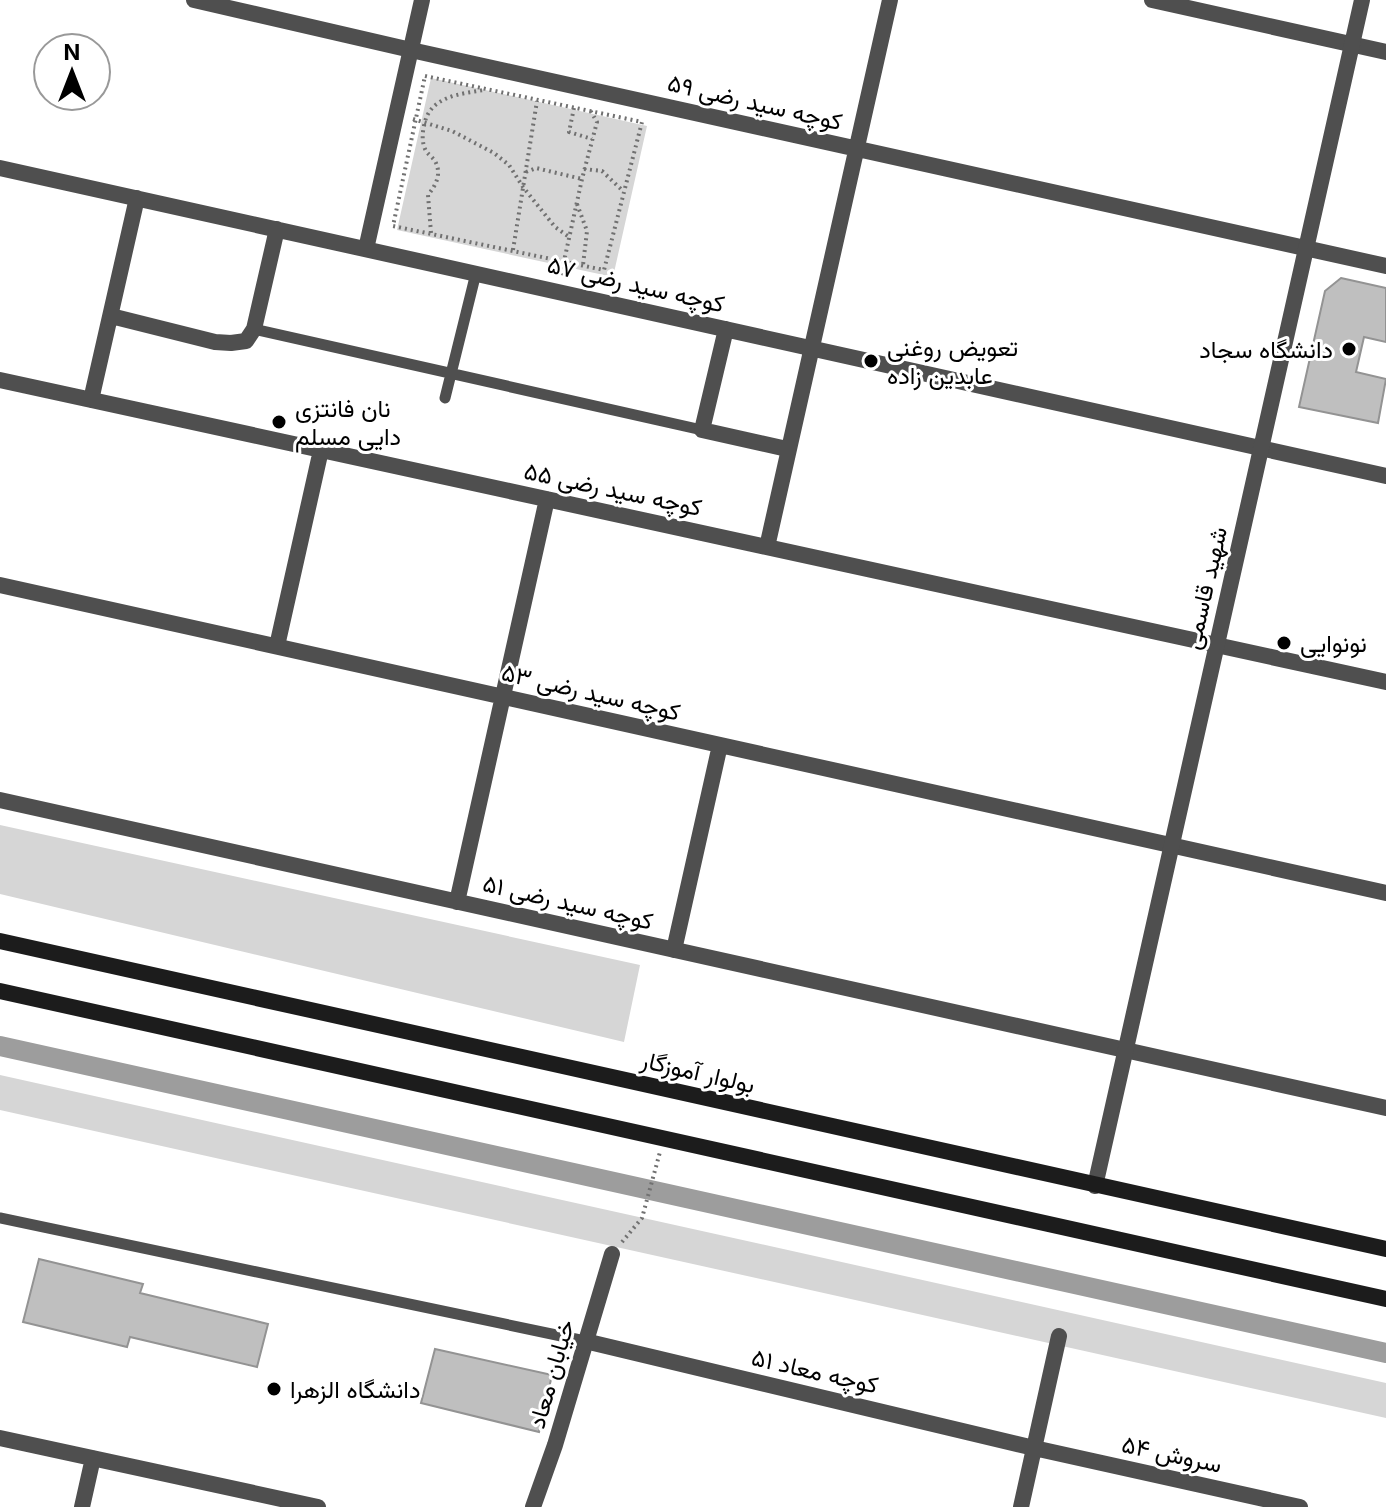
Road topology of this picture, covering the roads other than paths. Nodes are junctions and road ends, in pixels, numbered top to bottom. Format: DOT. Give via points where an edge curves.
graph roads {
  1 [pos="194,0"];
  2 [pos="422,0"];
  3 [pos="890,0"];
  4 [pos="1152,0"];
  5 [pos="1362,0"];
  6 [pos="1352,44"];
  7 [pos="411,50"];
  8 [pos="1386,52"];
  9 [pos="856,149"];
  10 [pos="0,168"];
  11 [pos="137,198"];
  12 [pos="277,229"];
  13 [pos="366,249"];
  14 [pos="1306,249"];
  15 [pos="1386,266"];
  16 [pos="476,273"];
  17 [pos="111,316"];
  18 [pos="254,329"];
  19 [pos="726,329"];
  20 [pos="811,348"];
  21 [pos="451,374"];
  22 [pos="0,380"];
  23 [pos="445,398"];
  24 [pos="91,400"];
  25 [pos="702,430"];
  26 [pos="1261,448"];
  27 [pos="787,449"];
  28 [pos="321,450"];
  29 [pos="1386,476"];
  30 [pos="547,499"];
  31 [pos="767,547"];
  32 [pos="0,585"];
  33 [pos="1217,645"];
  34 [pos="277,646"];
  35 [pos="1386,682"];
  36 [pos="503,697"];
  37 [pos="720,745"];
  38 [pos="0,800"];
  39 [pos="1172,846"];
  40 [pos="1386,893"];
  41 [pos="457,902"];
  42 [pos="0,941"];
  43 [pos="674,950"];
  44 [pos="0,991"];
  45 [pos="1126,1051"];
  46 [pos="1386,1108"];
  47 [pos="1095,1186"];
  48 [pos="0,1218"];
  49 [pos="1386,1249"];
  50 [pos="612,1254"];
  51 [pos="1386,1299"];
  52 [pos="1059,1336"];
  53 [pos="585,1341"];
  54 [pos="0,1438"];
  55 [pos="1034,1448"];
  56 [pos="93,1458"];
  57 [pos="82,1507"];
  58 [pos="318,1507"];
  59 [pos="533,1507"];
  60 [pos="1021,1507"];
  61 [pos="1300,1507"];
  1 -- 7 [label="street, کوچه سید رضی ۵۹"];
  2 -- 7 [label="street"];
  3 -- 9 [label="street"];
  4 -- 6 [label="street"];
  5 -- 6 [label="street, شهید قاسمی"];
  6 -- 8 [label="street"];
  6 -- 14 [label="street, شهید قاسمی"];
  7 -- 9 [label="street, کوچه سید رضی ۵۹"];
  7 -- 13 [label="street"];
  9 -- 14 [label="street, کوچه سید رضی ۵۹"];
  9 -- 20 [label="street"];
  10 -- 11 [label="street, کوچه سید رضی ۵۷"];
  11 -- 12 [label="street, کوچه سید رضی ۵۷"];
  11 -- 17 [label="street"];
  12 -- 13 [label="street, کوچه سید رضی ۵۷"];
  12 -- 18 [label="street"];
  13 -- 16 [label="street, کوچه سید رضی ۵۷"];
  14 -- 15 [label="street, کوچه سید رضی ۵۹"];
  14 -- 26 [label="street, شهید قاسمی"];
  16 -- 19 [label="street, کوچه سید رضی ۵۷"];
  16 -- 21 [label="lane"];
  17 -- 18 [label="street" via="215,342 246,341"];
  17 -- 24 [label="street"];
  18 -- 21 [label="lane"];
  19 -- 20 [label="street, کوچه سید رضی ۵۷"];
  19 -- 25 [label="street"];
  20 -- 26 [label="street, کوچه سید رضی ۵۷"];
  20 -- 27 [label="street"];
  21 -- 23 [label="lane"];
  21 -- 25 [label="lane"];
  22 -- 24 [label="street, کوچه سید رضی ۵۵"];
  24 -- 28 [label="street, کوچه سید رضی ۵۵"];
  25 -- 27 [label="street"];
  26 -- 29 [label="street, کوچه سید رضی ۵۷"];
  26 -- 33 [label="street, شهید قاسمی"];
  27 -- 31 [label="street"];
  28 -- 30 [label="street, کوچه سید رضی ۵۵"];
  28 -- 34 [label="street"];
  30 -- 31 [label="street, کوچه سید رضی ۵۵"];
  30 -- 36 [label="street"];
  31 -- 33 [label="street, کوچه سید رضی ۵۵"];
  32 -- 34 [label="street, کوچه سید رضی ۵۳"];
  33 -- 35 [label="street, کوچه سید رضی ۵۵"];
  33 -- 39 [label="street, شهید قاسمی"];
  34 -- 36 [label="street, کوچه سید رضی ۵۳"];
  36 -- 37 [label="street, کوچه سید رضی ۵۳"];
  36 -- 41 [label="street"];
  37 -- 39 [label="street, کوچه سید رضی ۵۳"];
  37 -- 43 [label="street"];
  38 -- 41 [label="street, کوچه سید رضی ۵۱"];
  39 -- 40 [label="street, کوچه سید رضی ۵۳"];
  39 -- 45 [label="street, شهید قاسمی"];
  41 -- 43 [label="street, کوچه سید رضی ۵۱"];
  42 -- 47 [label="main road, بولوار آموزگار"];
  43 -- 45 [label="street, کوچه سید رضی ۵۱"];
  44 -- 51 [label="main road"];
  45 -- 46 [label="street, کوچه سید رضی ۵۱"];
  45 -- 47 [label="street, شهید قاسمی"];
  47 -- 49 [label="main road, بولوار آموزگار"];
  48 -- 53 [label="lane"];
  50 -- 53 [label="street, خیابان معاد"];
  52 -- 55 [label="street"];
  53 -- 55 [label="street, کوچه معاد ۵۱"];
  53 -- 59 [label="street, خیابان معاد"];
  54 -- 56 [label="street"];
  55 -- 60 [label="street"];
  55 -- 61 [label="street, سروش ۵۴"];
  56 -- 57 [label="street"];
  56 -- 58 [label="street"];
}
